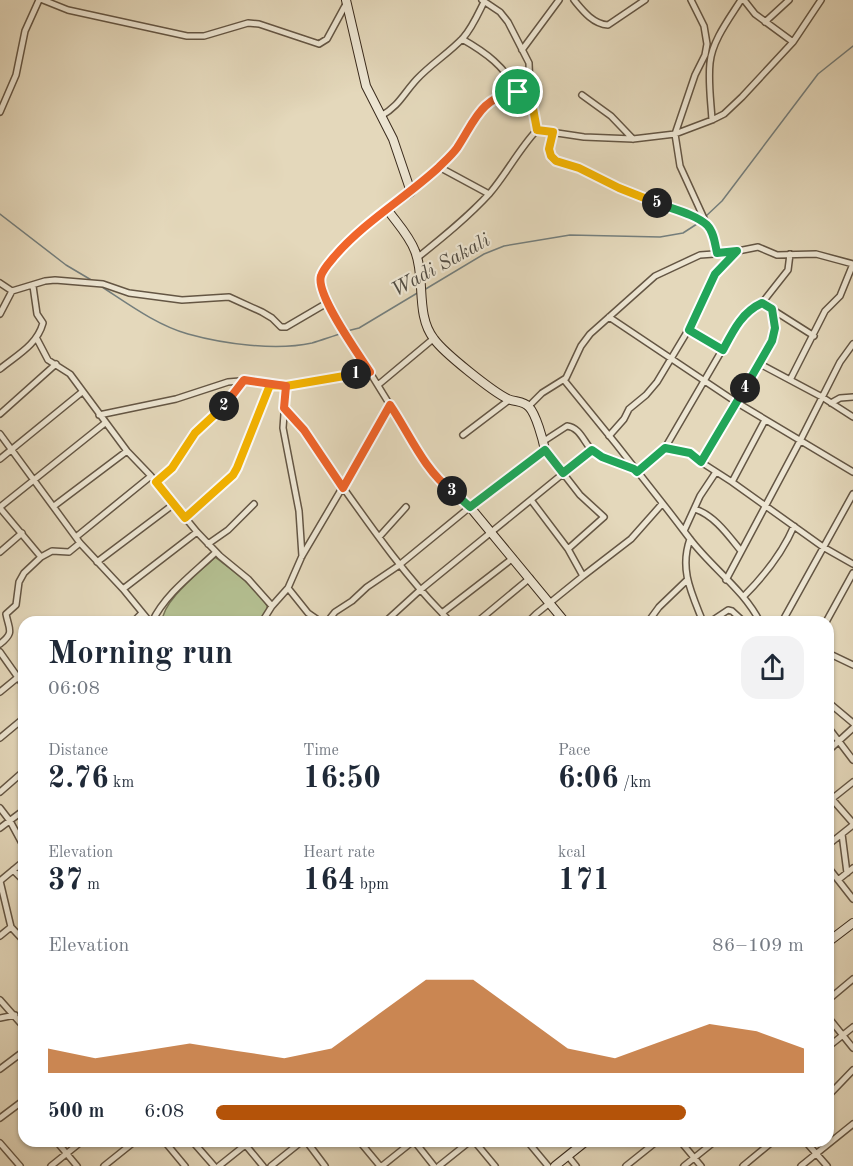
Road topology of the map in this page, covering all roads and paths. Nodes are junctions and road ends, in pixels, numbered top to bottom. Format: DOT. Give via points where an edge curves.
graph roads {
  1 [pos="41,0"];
  2 [pos="559,0"];
  3 [pos="574,0"];
  4 [pos="645,0"];
  5 [pos="691,0"];
  6 [pos="743,0"];
  7 [pos="789,0"];
  8 [pos="821,0"];
  9 [pos="483,1"];
  10 [pos="346,2"];
  11 [pos="765,22"];
  12 [pos="462,39"];
  13 [pos="793,42"];
  14 [pos="522,50"];
  15 [pos="712,53"];
  16 [pos="705,55"];
  17 [pos="518,92"];
  18 [pos="530,92"];
  19 [pos="582,95"];
  20 [pos="0,112"];
  21 [pos="381,116"];
  22 [pos="712,120"];
  23 [pos="537,130"];
  24 [pos="553,132"];
  25 [pos="675,134"];
  26 [pos="633,139"];
  27 [pos="439,167"];
  28 [pos="411,192"];
  29 [pos="489,194"];
  30 [pos="387,208"];
  31 [pos="707,225"];
  32 [pos="737,251"];
  33 [pos="717,253"];
  34 [pos="790,254"];
  35 [pos="417,258"];
  36 [pos="0,283"];
  37 [pos="33,286"];
  38 [pos="12,291"];
  39 [pos="327,303"];
  40 [pos="762,303"];
  41 [pos="772,309"];
  42 [pos="0,314"];
  43 [pos="609,317"];
  44 [pos="689,330"];
  45 [pos="814,336"];
  46 [pos="37,339"];
  47 [pos="433,339"];
  48 [pos="853,344"];
  49 [pos="723,350"];
  50 [pos="672,360"];
  51 [pos="56,364"];
  52 [pos="760,364"];
  53 [pos="0,369"];
  54 [pos="370,372"];
  55 [pos="244,380"];
  56 [pos="564,380"];
  57 [pos="704,380"];
  58 [pos="790,380"];
  59 [pos="270,385"];
  60 [pos="378,385"];
  61 [pos="286,386"];
  62 [pos="82,392"];
  63 [pos="822,397"];
  64 [pos="853,397"];
  65 [pos="509,400"];
  66 [pos="736,402"];
  67 [pos="831,403"];
  68 [pos="390,405"];
  69 [pos="529,406"];
  70 [pos="284,408"];
  71 [pos="0,414"];
  72 [pos="99,415"];
  73 [pos="853,417"];
  74 [pos="765,420"];
  75 [pos="105,423"];
  76 [pos="0,434"];
  77 [pos="464,435"];
  78 [pos="609,436"];
  79 [pos="800,441"];
  80 [pos="544,445"];
  81 [pos="12,448"];
  82 [pos="665,448"];
  83 [pos="127,450"];
  84 [pos="592,450"];
  85 [pos="0,459"];
  86 [pos="701,462"];
  87 [pos="636,470"];
  88 [pos="716,472"];
  89 [pos="853,472"];
  90 [pos="563,473"];
  91 [pos="151,476"];
  92 [pos="34,478"];
  93 [pos="156,482"];
  94 [pos="732,482"];
  95 [pos="343,488"];
  96 [pos="853,494"];
  97 [pos="531,500"];
  98 [pos="174,504"];
  99 [pos="254,504"];
  100 [pos="662,504"];
  101 [pos="54,506"];
  102 [pos="0,507"];
  103 [pos="406,507"];
  104 [pos="470,507"];
  105 [pos="765,507"];
  106 [pos="694,509"];
  107 [pos="185,518"];
  108 [pos="794,526"];
  109 [pos="684,531"];
  110 [pos="196,532"];
  111 [pos="491,532"];
  112 [pos="22,533"];
  113 [pos="76,537"];
  114 [pos="379,537"];
  115 [pos="690,539"];
  116 [pos="80,543"];
  117 [pos="208,544"];
  118 [pos="824,547"];
  119 [pos="568,549"];
  120 [pos="741,551"];
  121 [pos="0,552"];
  122 [pos="216,552"];
  123 [pos="41,556"];
  124 [pos="302,556"];
  125 [pos="513,558"];
  126 [pos="97,562"];
  127 [pos="853,564"];
  128 [pos="398,566"];
  129 [pos="853,573"];
  130 [pos="583,576"];
  131 [pos="530,578"];
  132 [pos="686,580"];
  133 [pos="726,580"];
  134 [pos="288,588"];
  135 [pos="123,589"];
  136 [pos="419,591"];
  137 [pos="744,596"];
  138 [pos="549,602"];
  139 [pos="272,606"];
  140 [pos="142,613"];
  141 [pos="442,614"];
  142 [pos="139,616"];
  143 [pos="145,616"];
  144 [pos="155,616"];
  145 [pos="268,616"];
  146 [pos="311,616"];
  147 [pos="331,616"];
  148 [pos="393,616"];
  149 [pos="484,616"];
  150 [pos="534,616"];
  151 [pos="560,616"];
  152 [pos="653,616"];
  153 [pos="701,616"];
  154 [pos="719,616"];
  155 [pos="737,616"];
  156 [pos="756,616"];
  157 [pos="785,616"];
  158 [pos="829,616"];
  159 [pos="0,644"];
  160 [pos="0,651"];
  161 [pos="834,656"];
  162 [pos="853,665"];
  163 [pos="18,678"];
  164 [pos="0,692"];
  165 [pos="834,707"];
  166 [pos="18,723"];
  167 [pos="853,723"];
  168 [pos="853,728"];
  169 [pos="834,735"];
  170 [pos="0,738"];
  171 [pos="839,742"];
  172 [pos="834,746"];
  173 [pos="853,760"];
  174 [pos="18,776"];
  175 [pos="853,782"];
  176 [pos="0,792"];
  177 [pos="834,798"];
  178 [pos="834,805"];
  179 [pos="0,808"];
  180 [pos="18,815"];
  181 [pos="10,821"];
  182 [pos="853,824"];
  183 [pos="0,828"];
  184 [pos="842,834"];
  185 [pos="18,836"];
  186 [pos="834,840"];
  187 [pos="18,866"];
  188 [pos="853,868"];
  189 [pos="13,870"];
  190 [pos="847,873"];
  191 [pos="18,875"];
  192 [pos="834,875"];
  193 [pos="838,880"];
  194 [pos="0,881"];
  195 [pos="853,899"];
  196 [pos="853,923"];
  197 [pos="11,927"];
  198 [pos="0,935"];
  199 [pos="18,935"];
  200 [pos="834,937"];
  201 [pos="853,979"];
  202 [pos="834,995"];
  203 [pos="0,1000"];
  204 [pos="15,1015"];
  205 [pos="0,1018"];
  206 [pos="18,1019"];
  207 [pos="834,1024"];
  208 [pos="853,1027"];
  209 [pos="843,1035"];
  210 [pos="834,1042"];
  211 [pos="853,1048"];
  212 [pos="18,1056"];
  213 [pos="0,1070"];
  214 [pos="853,1070"];
  215 [pos="834,1090"];
  216 [pos="18,1105"];
  217 [pos="0,1118"];
  218 [pos="853,1124"];
  219 [pos="834,1139"];
  220 [pos="0,1143"];
  221 [pos="61,1147"];
  222 [pos="75,1147"];
  223 [pos="128,1147"];
  224 [pos="169,1147"];
  225 [pos="197,1147"];
  226 [pos="240,1147"];
  227 [pos="250,1147"];
  228 [pos="295,1147"];
  229 [pos="311,1147"];
  230 [pos="364,1147"];
  231 [pos="406,1147"];
  232 [pos="419,1147"];
  233 [pos="463,1147"];
  234 [pos="479,1147"];
  235 [pos="532,1147"];
  236 [pos="578,1147"];
  237 [pos="650,1147"];
  238 [pos="685,1147"];
  239 [pos="708,1147"];
  240 [pos="766,1147"];
  241 [pos="811,1147"];
  242 [pos="824,1147"];
  243 [pos="816,1153"];
  244 [pos="67,1154"];
  245 [pos="568,1156"];
  246 [pos="694,1158"];
  247 [pos="439,1165"];
  248 [pos="20,1166"];
  249 [pos="51,1166"];
  250 [pos="77,1166"];
  251 [pos="104,1166"];
  252 [pos="185,1166"];
  253 [pos="214,1166"];
  254 [pos="219,1166"];
  255 [pos="263,1166"];
  256 [pos="271,1166"];
  257 [pos="325,1166"];
  258 [pos="381,1166"];
  259 [pos="452,1166"];
  260 [pos="494,1166"];
  261 [pos="548,1166"];
  262 [pos="555,1166"];
  263 [pos="576,1166"];
  264 [pos="626,1166"];
  265 [pos="684,1166"];
  266 [pos="700,1166"];
  267 [pos="743,1166"];
  268 [pos="801,1166"];
  269 [pos="827,1166"];
  1 -- 10 [label="street" via="68,10 187,36 204,36 248,23 319,44 327,39"];
  1 -- 20 [label="street" via="25,31 16,75"];
  2 -- 14 [label="street"];
  3 -- 4 [label="street" via="595,21 608,25"];
  5 -- 16 [label="street" via="704,26"];
  6 -- 11 [label="street"];
  6 -- 15 [label="street"];
  7 -- 11 [label="street"];
  8 -- 13 [label="street"];
  9 -- 12 [label="street"];
  9 -- 14 [label="street" via="508,22"];
  10 -- 21 [label="street" via="366,86"];
  11 -- 13 [label="street"];
  12 -- 17 [label="street" via="503,69"];
  12 -- 21 [label="street" via="428,67 396,106"];
  13 -- 22 [label="street" via="742,97"];
  14 -- 18 [label="street" via="529,63"];
  15 -- 16 [label="street"];
  15 -- 22 [label="street"];
  16 -- 25 [label="street"];
  17 -- 18 [label="street"];
  17 -- 27 [label="street" via="496,98 478,112 456,149"];
  18 -- 23 [label="street"];
  19 -- 26 [label="street" via="611,116"];
  21 -- 28 [label="street"];
  22 -- 25 [label="street"];
  23 -- 24 [label="street"];
  23 -- 29 [label="street"];
  24 -- 26 [label="street"];
  24 -- 31 [label="street" via="549,149 556,161"];
  25 -- 26 [label="street"];
  25 -- 31 [label="street" via="681,166"];
  27 -- 28 [label="street"];
  27 -- 29 [label="street"];
  28 -- 30 [label="street"];
  29 -- 35 [label="street"];
  30 -- 35 [label="street"];
  30 -- 39 [label="street" via="353,236 320,276"];
  31 -- 33 [label="street"];
  32 -- 33 [label="street"];
  32 -- 34 [label="street" via="758,248 777,255"];
  32 -- 44 [label="street" via="715,274"];
  33 -- 43 [label="street" via="700,255 662,272"];
  34 -- 40 [label="street" via="788,270"];
  34 -- 45 [label="street" via="830,256 853,264 840,296 825,311"];
  35 -- 47 [label="street" via="426,320"];
  36 -- 38 [label="street"];
  37 -- 38 [label="street"];
  37 -- 39 [label="street" via="49,280 88,282 129,293 182,300 228,297 272,318 281,327"];
  37 -- 46 [label="street" via="37,314 43,323"];
  38 -- 42 [label="street"];
  39 -- 54 [label="street"];
  40 -- 41 [label="street"];
  40 -- 49 [label="street" via="739,321"];
  41 -- 45 [label="street"];
  41 -- 52 [label="street" via="775,328"];
  43 -- 50 [label="street"];
  43 -- 56 [label="street" via="590,334"];
  44 -- 49 [label="street"];
  44 -- 50 [label="street"];
  45 -- 58 [label="street"];
  46 -- 51 [label="street" via="48,360"];
  46 -- 53 [label="street"];
  47 -- 60 [label="street"];
  47 -- 65 [label="street"];
  48 -- 63 [label="street"];
  49 -- 57 [label="street"];
  50 -- 57 [label="street"];
  50 -- 78 [label="street"];
  51 -- 62 [label="street" via="70,374"];
  51 -- 71 [label="street"];
  52 -- 58 [label="street"];
  52 -- 66 [label="street"];
  54 -- 60 [label="street"];
  54 -- 61 [label="street"];
  55 -- 59 [label="street"];
  55 -- 72 [label="street"];
  55 -- 93 [label="street"];
  56 -- 69 [label="street"];
  56 -- 78 [label="street"];
  57 -- 66 [label="street"];
  57 -- 82 [label="street"];
  58 -- 63 [label="street"];
  59 -- 61 [label="street"];
  59 -- 107 [label="street" via="233,475"];
  60 -- 68 [label="street"];
  61 -- 70 [label="street"];
  62 -- 72 [label="street"];
  62 -- 81 [label="street"];
  63 -- 67 [label="street"];
  63 -- 79 [label="street"];
  64 -- 67 [label="street"];
  65 -- 69 [label="street"];
  65 -- 77 [label="street"];
  66 -- 74 [label="street"];
  66 -- 86 [label="street"];
  67 -- 73 [label="street"];
  68 -- 95 [label="street"];
  68 -- 104 [label="street" via="439,480"];
  69 -- 80 [label="street"];
  70 -- 95 [label="street" via="304,430"];
  70 -- 124 [label="street" via="283,428 299,511"];
  72 -- 75 [label="street"];
  74 -- 79 [label="street"];
  74 -- 94 [label="street"];
  75 -- 83 [label="street"];
  75 -- 92 [label="street"];
  76 -- 81 [label="street"];
  78 -- 87 [label="street"];
  79 -- 89 [label="street"];
  79 -- 105 [label="street"];
  80 -- 84 [label="street" via="572,426"];
  80 -- 90 [label="street"];
  80 -- 104 [label="street"];
  81 -- 85 [label="street"];
  81 -- 92 [label="street"];
  82 -- 86 [label="street" via="690,453"];
  82 -- 87 [label="street"];
  83 -- 91 [label="street"];
  83 -- 101 [label="street"];
  84 -- 87 [label="street"];
  84 -- 90 [label="street"];
  86 -- 88 [label="street"];
  87 -- 100 [label="street"];
  88 -- 94 [label="street"];
  88 -- 106 [label="street"];
  90 -- 97 [label="street"];
  90 -- 119 [label="street" via="584,500 604,517"];
  91 -- 93 [label="street"];
  91 -- 113 [label="street"];
  92 -- 101 [label="street"];
  92 -- 102 [label="street"];
  93 -- 98 [label="street"];
  94 -- 105 [label="street"];
  95 -- 114 [label="street"];
  95 -- 124 [label="street"];
  96 -- 118 [label="street"];
  97 -- 111 [label="street"];
  97 -- 119 [label="street"];
  98 -- 107 [label="street"];
  98 -- 126 [label="street"];
  99 -- 117 [label="street"];
  100 -- 109 [label="street"];
  100 -- 130 [label="street" via="631,539"];
  101 -- 113 [label="street"];
  102 -- 112 [label="street"];
  103 -- 114 [label="street"];
  104 -- 111 [label="street"];
  104 -- 128 [label="street"];
  105 -- 108 [label="street"];
  105 -- 120 [label="street"];
  106 -- 109 [label="street"];
  106 -- 120 [label="street" via="716,522"];
  107 -- 110 [label="street"];
  108 -- 118 [label="street"];
  108 -- 137 [label="street" via="784,549"];
  109 -- 115 [label="street"];
  110 -- 117 [label="street"];
  110 -- 135 [label="street"];
  111 -- 125 [label="street"];
  111 -- 136 [label="street"];
  112 -- 121 [label="street"];
  112 -- 123 [label="street"];
  113 -- 116 [label="street"];
  114 -- 128 [label="street"];
  115 -- 132 [label="street" via="685,557"];
  115 -- 133 [label="street"];
  116 -- 123 [label="street" via="69,552 54,550"];
  116 -- 126 [label="street"];
  117 -- 122 [label="street"];
  118 -- 127 [label="street"];
  118 -- 157 [label="street"];
  119 -- 130 [label="street"];
  120 -- 133 [label="street"];
  122 -- 139 [label="street"];
  122 -- 144 [label="street"];
  123 -- 159 [label="street" via="21,577 16,605 5,616 10,633"];
  124 -- 134 [label="street"];
  125 -- 131 [label="street"];
  125 -- 141 [label="street"];
  126 -- 135 [label="street"];
  128 -- 136 [label="street"];
  128 -- 147 [label="street"];
  129 -- 158 [label="street"];
  130 -- 138 [label="street"];
  131 -- 138 [label="street"];
  131 -- 149 [label="street"];
  132 -- 152 [label="street"];
  132 -- 153 [label="street"];
  133 -- 137 [label="street"];
  134 -- 139 [label="street"];
  134 -- 146 [label="street"];
  135 -- 140 [label="street"];
  136 -- 141 [label="street"];
  136 -- 148 [label="street"];
  137 -- 156 [label="street"];
  138 -- 150 [label="street"];
  138 -- 151 [label="street"];
  139 -- 145 [label="street"];
  140 -- 142 [label="street"];
  140 -- 143 [label="street"];
  154 -- 155 [label="street" via="728,610"];
  160 -- 163 [label="street"];
  161 -- 162 [label="street"];
  163 -- 164 [label="street"];
  165 -- 167 [label="street"];
  166 -- 170 [label="street"];
  168 -- 171 [label="street"];
  169 -- 171 [label="street"];
  171 -- 172 [label="street"];
  171 -- 173 [label="street"];
  174 -- 176 [label="street"];
  175 -- 177 [label="street"];
  178 -- 182 [label="street"];
  179 -- 181 [label="street"];
  180 -- 181 [label="street"];
  181 -- 183 [label="street"];
  181 -- 185 [label="street"];
  182 -- 184 [label="street"];
  184 -- 186 [label="street"];
  184 -- 190 [label="street"];
  187 -- 189 [label="street"];
  188 -- 190 [label="street"];
  189 -- 191 [label="street"];
  189 -- 194 [label="street"];
  190 -- 193 [label="street"];
  192 -- 193 [label="street"];
  193 -- 195 [label="street"];
  194 -- 197 [label="street"];
  196 -- 200 [label="street"];
  197 -- 198 [label="street"];
  197 -- 199 [label="street"];
  201 -- 202 [label="street"];
  203 -- 204 [label="street"];
  204 -- 205 [label="street"];
  204 -- 206 [label="street"];
  207 -- 209 [label="street"];
  208 -- 209 [label="street"];
  209 -- 210 [label="street"];
  209 -- 211 [label="street"];
  212 -- 213 [label="street"];
  214 -- 215 [label="street"];
  216 -- 217 [label="street"];
  218 -- 219 [label="street"];
  220 -- 248 [label="street"];
  221 -- 244 [label="street"];
  222 -- 244 [label="street"];
  223 -- 251 [label="street"];
  224 -- 252 [label="street"];
  225 -- 253 [label="street"];
  226 -- 254 [label="street"];
  227 -- 255 [label="street"];
  228 -- 256 [label="street"];
  229 -- 257 [label="street"];
  230 -- 258 [label="street"];
  231 -- 258 [label="street"];
  232 -- 247 [label="street"];
  233 -- 247 [label="street"];
  234 -- 260 [label="street"];
  235 -- 261 [label="street"];
  236 -- 245 [label="street"];
  237 -- 264 [label="street"];
  238 -- 246 [label="street"];
  239 -- 246 [label="street"];
  240 -- 267 [label="street"];
  241 -- 243 [label="street"];
  242 -- 243 [label="street"];
  243 -- 268 [label="street"];
  243 -- 269 [label="street"];
  244 -- 249 [label="street"];
  244 -- 250 [label="street"];
  245 -- 262 [label="street"];
  245 -- 263 [label="street"];
  246 -- 265 [label="street"];
  246 -- 266 [label="street"];
  247 -- 259 [label="street"];
}
